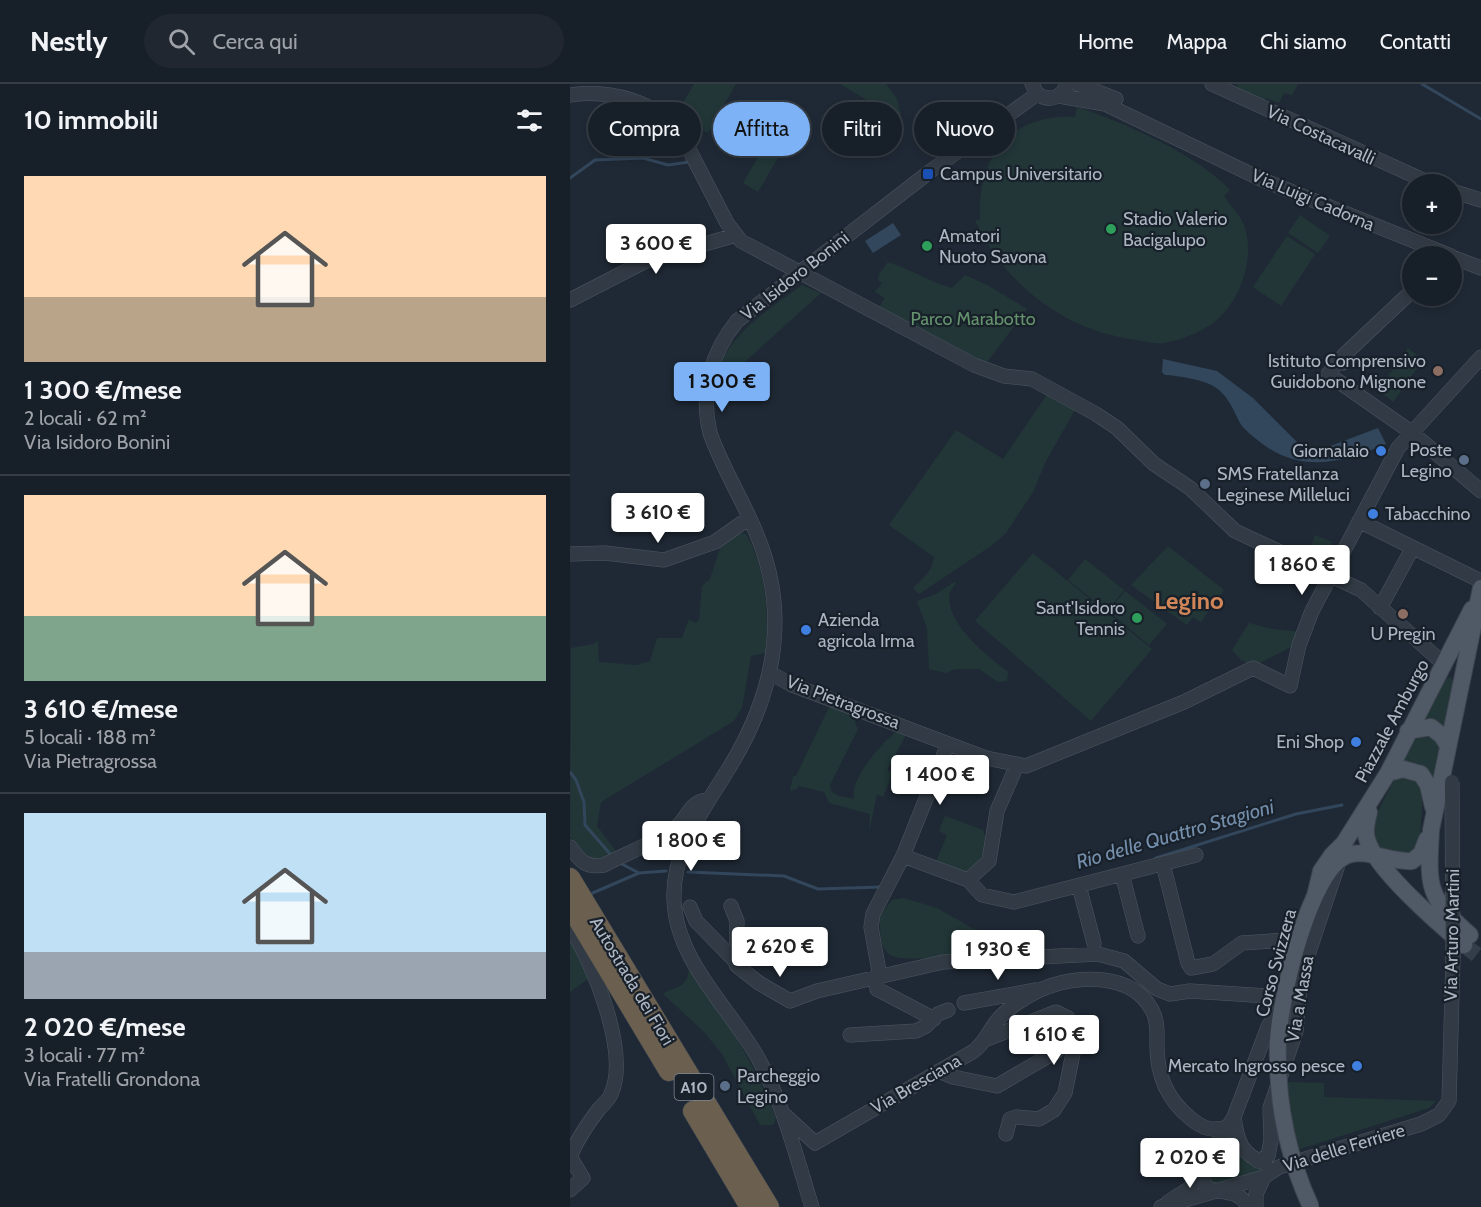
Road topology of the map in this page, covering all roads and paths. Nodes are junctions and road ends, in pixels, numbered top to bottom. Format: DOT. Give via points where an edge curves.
graph roads {
  1 [pos="1078,84"];
  2 [pos="1095,84"];
  3 [pos="1212,84"];
  4 [pos="1035,89"];
  5 [pos="1063,90"];
  6 [pos="570,95"];
  7 [pos="1124,103"];
  8 [pos="1243,170"];
  9 [pos="1410,174"];
  10 [pos="1462,194"];
  11 [pos="1481,200"];
  12 [pos="736,235"];
  13 [pos="1426,246"];
  14 [pos="1462,261"];
  15 [pos="1481,268"];
  16 [pos="800,272"];
  17 [pos="570,300"];
  18 [pos="1402,300"];
  19 [pos="1344,355"];
  20 [pos="1481,357"];
  21 [pos="1350,390"];
  22 [pos="1411,432"];
  23 [pos="1481,491"];
  24 [pos="749,518"];
  25 [pos="1359,521"];
  26 [pos="1412,549"];
  27 [pos="570,554"];
  28 [pos="1331,574"];
  29 [pos="1480,588"];
  30 [pos="1380,608"];
  31 [pos="1444,664"];
  32 [pos="771,673"];
  33 [pos="1463,678"];
  34 [pos="1408,731"];
  35 [pos="948,744"];
  36 [pos="1450,745"];
  37 [pos="1017,765"];
  38 [pos="1388,773"];
  39 [pos="709,800"];
  40 [pos="1372,802"];
  41 [pos="1433,821"];
  42 [pos="570,847"];
  43 [pos="1196,855"];
  44 [pos="903,856"];
  45 [pos="1377,857"];
  46 [pos="1163,864"];
  47 [pos="574,868"];
  48 [pos="1337,868"];
  49 [pos="1122,874"];
  50 [pos="968,880"];
  51 [pos="1079,886"];
  52 [pos="1315,896"];
  53 [pos="570,906"];
  54 [pos="731,906"];
  55 [pos="690,907"];
  56 [pos="570,927"];
  57 [pos="1138,936"];
  58 [pos="1299,939"];
  59 [pos="1094,943"];
  60 [pos="1462,946"];
  61 [pos="734,960"];
  62 [pos="616,968"];
  63 [pos="876,977"];
  64 [pos="1041,989"];
  65 [pos="1283,1000"];
  66 [pos="964,1003"];
  67 [pos="948,1010"];
  68 [pos="934,1019"];
  69 [pos="850,1035"];
  70 [pos="987,1039"];
  71 [pos="1057,1051"];
  72 [pos="939,1071"];
  73 [pos="785,1115"];
  74 [pos="1439,1115"];
  75 [pos="1231,1122"];
  76 [pos="1197,1123"];
  77 [pos="1006,1134"];
  78 [pos="1211,1152"];
  79 [pos="1258,1161"];
  80 [pos="1203,1167"];
  81 [pos="1279,1167"];
  82 [pos="1264,1177"];
  83 [pos="570,1190"];
  84 [pos="1215,1192"];
  85 [pos="1234,1200"];
  86 [pos="750,1207"];
  87 [pos="769,1207"];
  88 [pos="812,1207"];
  89 [pos="1159,1207"];
  90 [pos="1249,1207"];
  91 [pos="1256,1207"];
  92 [pos="1311,1207"];
  1 -- 7 [label="street, Via Luigi Cadorna"];
  2 -- 7 [label="street, Via Luigi Cadorna"];
  3 -- 9 [label="street, Via Costacavalli"];
  4 -- 5 [label="street, Via Luigi Cadorna" via="1050,99"];
  4 -- 16 [label="street, Via Isidoro Bonini"];
  5 -- 8 [label="street, Via Luigi Cadorna" via="1105,104"];
  6 -- 12 [label="street" via="624,97 657,111 672,123"];
  7 -- 8 [label="street, Via Luigi Cadorna" via="1153,115"];
  8 -- 13 [label="street, Via Luigi Cadorna"];
  10 -- 11 [label="street"];
  12 -- 16 [label="street"];
  12 -- 17 [label="street" via="646,261"];
  14 -- 15 [label="street, Via Luigi Cadorna"];
  16 -- 24 [label="street, Via Isidoro Bonini" via="737,321 718,348 710,372 706,420"];
  16 -- 28 [label="street" via="975,365 1004,376 1032,379 1096,414 1247,538"];
  18 -- 19 [label="street"];
  19 -- 21 [label="street" via="1342,368"];
  19 -- 21 [label="street" via="1328,374"];
  20 -- 22 [label="street"];
  21 -- 22 [label="street"];
  22 -- 23 [label="street"];
  22 -- 25 [label="street" via="1398,448"];
  24 -- 27 [label="street" via="715,542 664,560 611,553"];
  24 -- 32 [label="street, Via Isidoro Bonini" via="769,568 775,606"];
  25 -- 26 [label="street"];
  25 -- 28 [label="street"];
  26 -- 29 [label="street"];
  26 -- 30 [label="street"];
  28 -- 30 [label="street" via="1361,590"];
  28 -- 37 [label="street, Via Pietragrossa" via="1305,631 1290,686 1253,668 1184,702 1040,761"];
  29 -- 31 [label="main road, Piazzale Amburgo"];
  29 -- 33 [label="main road"];
  30 -- 31 [label="street"];
  31 -- 33 [label="main road" via="1458,668"];
  31 -- 34 [label="main road, Piazzale Amburgo"];
  32 -- 35 [label="street, Via Pietragrossa" via="792,685"];
  32 -- 39 [label="street, Via Isidoro Bonini" via="746,741"];
  33 -- 36 [label="main road"];
  34 -- 36 [label="main road" via="1431,727"];
  34 -- 38 [label="main road, Piazzale Amburgo"];
  35 -- 37 [label="street, Via Pietragrossa"];
  35 -- 44 [label="street"];
  36 -- 41 [label="main road"];
  36 -- 60 [label="street, Via Arturo Martini, bridge"];
  37 -- 50 [label="street" via="997,811 989,861"];
  38 -- 40 [label="main road, Piazzale Amburgo"];
  38 -- 41 [label="main road" via="1403,769 1421,774 1428,785"];
  39 -- 47 [label="street" via="692,807 676,828 604,865"];
  39 -- 73 [label="street, Via Isidoro Bonini" via="684,843 676,869 676,919 692,960 758,1057"];
  40 -- 45 [label="main road, Piazzale Amburgo" via="1366,838"];
  40 -- 52 [label="main road, Piazzale Amburgo" via="1321,871"];
  41 -- 45 [label="main road" via="1417,858 1406,861"];
  41 -- 60 [label="main road" via="1430,872 1435,899"];
  42 -- 47 [label="street"];
  43 -- 46 [label="street"];
  44 -- 50 [label="street"];
  44 -- 63 [label="street" via="873,914 871,927 879,971"];
  45 -- 52 [label="main road, Corso Svizzera" via="1355,853 1339,859"];
  45 -- 60 [label="main road"];
  46 -- 49 [label="street"];
  46 -- 58 [label="street" via="1191,968 1213,964 1242,943"];
  47 -- 62 [label="highway, Autostrada dei Fiori / A10"];
  48 -- 79 [label="street, Via a Massa" via="1301,976 1296,1031 1270,1108 1268,1156"];
  49 -- 51 [label="street"];
  49 -- 57 [label="street"];
  50 -- 51 [label="street" via="982,895 1014,902"];
  51 -- 59 [label="street"];
  52 -- 58 [label="main road, Corso Svizzera"];
  53 -- 62 [label="highway, Autostrada dei Fiori / A10"];
  54 -- 61 [label="street" via="737,928"];
  55 -- 61 [label="street" via="696,921"];
  56 -- 83 [label="street" via="600,989 614,1040 615,1064 611,1095 572,1152 571,1158 583,1178"];
  58 -- 65 [label="main road, Corso Svizzera"];
  60 -- 74 [label="street, Via Arturo Martini" via="1449,1101"];
  61 -- 63 [label="street" via="744,973 790,1001"];
  62 -- 86 [label="highway, Autostrada dei Fiori / A10"];
  62 -- 87 [label="highway, Autostrada dei Fiori / A10"];
  63 -- 65 [label="street" via="943,962 1098,954 1124,961 1157,989 1170,994 1190,991"];
  63 -- 68 [label="street" via="879,993"];
  64 -- 66 [label="street"];
  64 -- 70 [label="street, Via Bresciana" via="1004,1013"];
  64 -- 76 [label="street, Via Bresciana" via="1070,982 1107,980 1119,982 1143,999 1156,1023 1160,1078 1175,1104"];
  65 -- 75 [label="street" via="1268,1027"];
  65 -- 92 [label="main road, Corso Svizzera, bridge" via="1278,1093 1286,1144"];
  67 -- 68 [label="street"];
  68 -- 69 [label="street" via="916,1031"];
  70 -- 72 [label="street, Via Bresciana"];
  70 -- 77 [label="street" via="1056,1012 1068,1018 1077,1033 1065,1093 1057,1106 1040,1119 1010,1119"];
  71 -- 72 [label="street" via="997,1086"];
  72 -- 73 [label="street, Via Bresciana" via="815,1143"];
  73 -- 88 [label="street, Via Isidoro Bonini"];
  74 -- 81 [label="street, Via delle Ferriere"];
  75 -- 76 [label="street" via="1218,1131"];
  75 -- 78 [label="street"];
  75 -- 79 [label="street" via="1239,1144 1248,1157"];
  76 -- 78 [label="street, Via Bresciana"];
  78 -- 80 [label="street"];
  79 -- 81 [label="street"];
  80 -- 84 [label="street" via="1204,1183"];
  80 -- 89 [label="street" via="1190,1188"];
  81 -- 82 [label="street, Via delle Ferriere"];
  82 -- 84 [label="street, Via delle Ferriere"];
  82 -- 91 [label="street" via="1256,1194"];
  84 -- 85 [label="street, Via delle Ferriere"];
  84 -- 89 [label="street, Via delle Ferriere"];
  85 -- 90 [label="street, Via delle Ferriere"];
}
